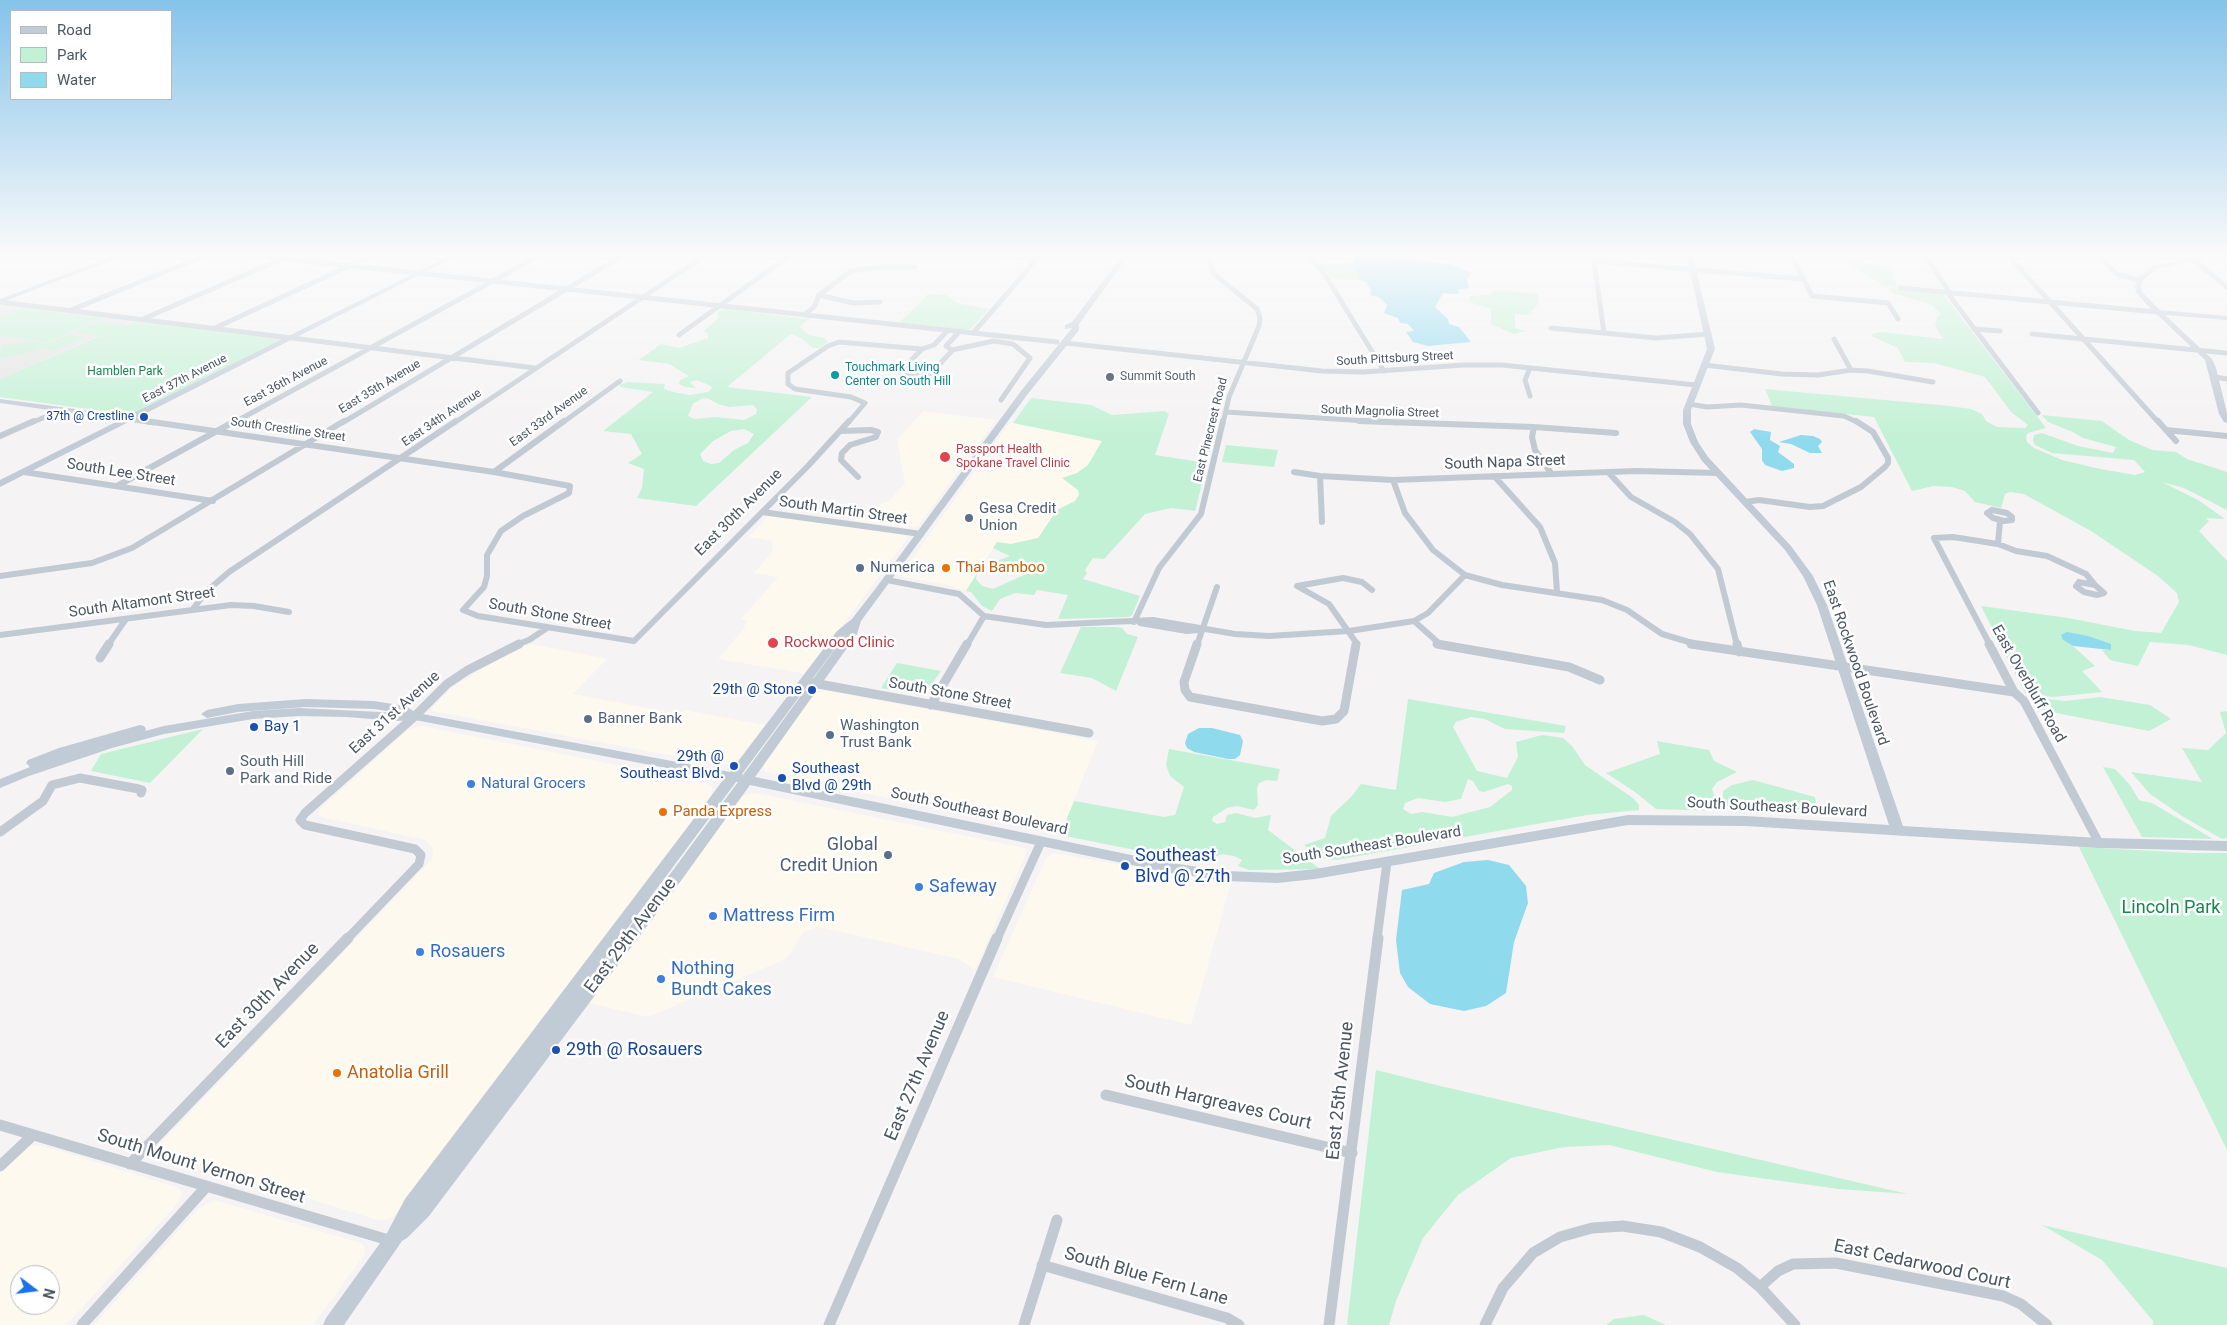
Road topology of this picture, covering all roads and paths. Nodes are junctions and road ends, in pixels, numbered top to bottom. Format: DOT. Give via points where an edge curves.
graph roads {
  1 [pos="108,315"];
  2 [pos="151,315"];
  3 [pos="244,315"];
  4 [pos="337,315"];
  5 [pos="431,315"];
  6 [pos="524,315"];
  7 [pos="616,315"];
  8 [pos="708,315"];
  9 [pos="804,315"];
  10 [pos="988,315"];
  11 [pos="1082,315"];
  12 [pos="1259,315"];
  13 [pos="1350,315"];
  14 [pos="1601,315"];
  15 [pos="1705,315"];
  16 [pos="1895,315"];
  17 [pos="1964,315"];
  18 [pos="2060,315"];
  19 [pos="2160,315"];
  20 [pos="2190,315"];
  21 [pos="2227,318"];
  22 [pos="141,319"];
  23 [pos="1898,319"];
  24 [pos="216,328"];
  25 [pos="1551,328"];
  26 [pos="1974,329"];
  27 [pos="948,330"];
  28 [pos="2000,331"];
  29 [pos="959,332"];
  30 [pos="973,333"];
  31 [pos="1604,333"];
  32 [pos="1709,334"];
  33 [pos="2032,334"];
  34 [pos="679,335"];
  35 [pos="292,337"];
  36 [pos="1834,339"];
  37 [pos="2083,339"];
  38 [pos="934,345"];
  39 [pos="1059,345"];
  40 [pos="946,346"];
  41 [pos="371,347"];
  42 [pos="922,349"];
  43 [pos="952,350"];
  44 [pos="2199,350"];
  45 [pos="2227,353"];
  46 [pos="451,358"];
  47 [pos="1242,363"];
  48 [pos="1704,365"];
  49 [pos="535,368"];
  50 [pos="1530,368"];
  51 [pos="1851,370"];
  52 [pos="1384,371"];
  53 [pos="2215,379"];
  54 [pos="620,381"];
  55 [pos="2227,381"];
  56 [pos="1933,382"];
  57 [pos="1696,385"];
  58 [pos="1530,396"];
  59 [pos="1001,400"];
  60 [pos="0,401"];
  61 [pos="1694,405"];
  62 [pos="61,410"];
  63 [pos="1226,412"];
  64 [pos="2038,413"];
  65 [pos="129,420"];
  66 [pos="2227,420"];
  67 [pos="1534,427"];
  68 [pos="2166,430"];
  69 [pos="840,431"];
  70 [pos="215,432"];
  71 [pos="1616,433"];
  72 [pos="0,436"];
  73 [pos="2227,436"];
  74 [pos="2176,441"];
  75 [pos="305,445"];
  76 [pos="399,459"];
  77 [pos="24,472"];
  78 [pos="494,472"];
  79 [pos="1294,472"];
  80 [pos="1608,472"];
  81 [pos="1551,473"];
  82 [pos="1718,473"];
  83 [pos="1320,476"];
  84 [pos="1495,476"];
  85 [pos="858,477"];
  86 [pos="1393,480"];
  87 [pos="0,484"];
  88 [pos="117,486"];
  89 [pos="213,500"];
  90 [pos="1748,502"];
  91 [pos="762,512"];
  92 [pos="2000,520"];
  93 [pos="1322,522"];
  94 [pos="921,534"];
  95 [pos="1998,544"];
  96 [pos="1465,575"];
  97 [pos="0,576"];
  98 [pos="887,580"];
  99 [pos="2095,585"];
  100 [pos="1217,587"];
  101 [pos="1372,590"];
  102 [pos="1557,592"];
  103 [pos="193,609"];
  104 [pos="463,610"];
  105 [pos="289,612"];
  106 [pos="984,616"];
  107 [pos="126,619"];
  108 [pos="1414,621"];
  109 [pos="1134,622"];
  110 [pos="547,628"];
  111 [pos="1202,629"];
  112 [pos="1349,631"];
  113 [pos="0,635"];
  114 [pos="634,642"];
  115 [pos="1739,652"];
  116 [pos="100,658"];
  117 [pos="1842,668"];
  118 [pos="1600,680"];
  119 [pos="811,683"];
  120 [pos="2014,692"];
  121 [pos="931,705"];
  122 [pos="415,716"];
  123 [pos="1089,734"];
  124 [pos="0,776"];
  125 [pos="740,779"];
  126 [pos="0,784"];
  127 [pos="141,793"];
  128 [pos="1898,831"];
  129 [pos="0,832"];
  130 [pos="1041,842"];
  131 [pos="2100,843"];
  132 [pos="2227,846"];
  133 [pos="415,849"];
  134 [pos="1387,862"];
  135 [pos="1106,1095"];
  136 [pos="0,1124"];
  137 [pos="33,1135"];
  138 [pos="1352,1153"];
  139 [pos="130,1164"];
  140 [pos="0,1166"];
  141 [pos="206,1187"];
  142 [pos="1057,1220"];
  143 [pos="392,1241"];
  144 [pos="1042,1265"];
  145 [pos="1760,1287"];
  146 [pos="82,1325"];
  147 [pos="333,1325"];
  148 [pos="829,1325"];
  149 [pos="1024,1325"];
  150 [pos="1239,1325"];
  151 [pos="1329,1325"];
  152 [pos="1485,1325"];
  153 [pos="1795,1325"];
  154 [pos="2047,1325"];
  1 -- 22 [label="street"];
  2 -- 22 [label="street"];
  3 -- 24 [label="street"];
  4 -- 35 [label="main road, East 37th Avenue"];
  5 -- 41 [label="street, East 36th Avenue"];
  6 -- 46 [label="street, East 35th Avenue"];
  7 -- 49 [label="street, East 34th Avenue"];
  8 -- 34 [label="street"];
  9 -- 27 [label="street, South Pittsburg Street"];
  10 -- 30 [label="street"];
  11 -- 39 [label="main road, East 29th Avenue" via="1069,326"];
  12 -- 47 [label="street, East Pinecrest Road" via="1259,326"];
  13 -- 52 [label="street"];
  14 -- 31 [label="street"];
  15 -- 32 [label="main road, East Rockwood Boulevard"];
  16 -- 23 [label="street"];
  17 -- 26 [label="street"];
  18 -- 37 [label="street"];
  19 -- 44 [label="main road"];
  20 -- 21 [label="main road"];
  22 -- 24 [label="street"];
  24 -- 35 [label="street"];
  25 -- 31 [label="street"];
  26 -- 28 [label="street"];
  26 -- 64 [label="street"];
  27 -- 29 [label="street, South Pittsburg Street"];
  27 -- 38 [label="street"];
  29 -- 30 [label="street, South Pittsburg Street"];
  29 -- 40 [label="street"];
  30 -- 39 [label="street, South Pittsburg Street"];
  31 -- 32 [label="street" via="1663,338"];
  32 -- 48 [label="main road, East Rockwood Boulevard" via="1711,349"];
  33 -- 37 [label="street"];
  35 -- 41 [label="street"];
  35 -- 65 [label="main road, East 37th Avenue"];
  36 -- 51 [label="street"];
  37 -- 44 [label="street"];
  37 -- 68 [label="street"];
  38 -- 40 [label="street"];
  38 -- 42 [label="street"];
  39 -- 47 [label="street, South Pittsburg Street"];
  39 -- 94 [label="main road, East 29th Avenue"];
  40 -- 43 [label="street"];
  41 -- 46 [label="street"];
  41 -- 70 [label="street, East 36th Avenue"];
  42 -- 43 [label="street" via="900,372 915,376 931,373"];
  42 -- 69 [label="street, East 30th Avenue" via="839,342 788,373 788,384 795,389 863,401 862,409"];
  43 -- 59 [label="street" via="994,341 1013,344 1030,358"];
  44 -- 45 [label="street"];
  44 -- 53 [label="main road" via="2210,363"];
  46 -- 49 [label="street"];
  46 -- 75 [label="street, East 35th Avenue"];
  47 -- 52 [label="street, South Pittsburg Street" via="1336,372"];
  47 -- 63 [label="street, East Pinecrest Road"];
  48 -- 51 [label="street" via="1809,375"];
  48 -- 57 [label="main road, East Rockwood Boulevard"];
  49 -- 76 [label="street, East 34th Avenue"];
  50 -- 52 [label="street, South Pittsburg Street" via="1464,365"];
  50 -- 57 [label="street, South Pittsburg Street"];
  50 -- 58 [label="street" via="1525,380"];
  51 -- 56 [label="street"];
  53 -- 55 [label="street"];
  53 -- 66 [label="main road"];
  54 -- 78 [label="street, East 33rd Avenue"];
  57 -- 61 [label="main road, East Rockwood Boulevard"];
  60 -- 62 [label="main road, South Crestline Street"];
  61 -- 82 [label="main road, East Rockwood Boulevard" via="1687,424 1694,442"];
  61 -- 90 [label="street" via="1741,405 1844,416 1873,432 1888,458 1885,467 1862,486 1823,506"];
  62 -- 65 [label="main road, South Crestline Street"];
  62 -- 72 [label="street"];
  63 -- 67 [label="street, South Magnolia Street" via="1346,421"];
  63 -- 109 [label="street, East Pinecrest Road" via="1201,514 1160,568"];
  65 -- 70 [label="street, South Crestline Street"];
  65 -- 77 [label="main road, East 37th Avenue"];
  67 -- 71 [label="street, South Magnolia Street"];
  67 -- 81 [label="street" via="1535,450"];
  68 -- 73 [label="street"];
  68 -- 74 [label="street"];
  69 -- 85 [label="street" via="878,432 876,437 850,445 842,453 841,460"];
  69 -- 91 [label="street, East 30th Avenue"];
  70 -- 75 [label="street, South Crestline Street"];
  70 -- 88 [label="street, East 36th Avenue"];
  75 -- 76 [label="street, South Crestline Street"];
  75 -- 89 [label="street, East 35th Avenue"];
  76 -- 78 [label="street, South Crestline Street"];
  76 -- 103 [label="street, East 34th Avenue" via="229,572 207,591"];
  77 -- 87 [label="main road, East 37th Avenue"];
  77 -- 88 [label="street, South Lee Street"];
  78 -- 104 [label="street, South Crestline Street" via="556,482 572,488 501,531 488,555 484,587"];
  79 -- 83 [label="street, South Napa Street"];
  80 -- 81 [label="street, South Napa Street"];
  80 -- 82 [label="street, South Napa Street"];
  80 -- 115 [label="street" via="1631,497 1690,534 1718,569"];
  81 -- 84 [label="street, South Napa Street"];
  82 -- 90 [label="main road, East Rockwood Boulevard"];
  83 -- 86 [label="street, South Napa Street"];
  83 -- 93 [label="street"];
  84 -- 86 [label="street, South Napa Street"];
  84 -- 102 [label="street" via="1540,527 1555,563"];
  86 -- 96 [label="street" via="1405,512 1434,550"];
  88 -- 89 [label="street, South Lee Street"];
  89 -- 97 [label="street, East 35th Avenue" via="116,555 92,563"];
  90 -- 117 [label="main road, East Rockwood Boulevard" via="1808,576 1822,604"];
  91 -- 94 [label="street, South Martin Street"];
  91 -- 114 [label="street, East 30th Avenue"];
  92 -- 95 [label="street"];
  94 -- 98 [label="main road, East 29th Avenue"];
  95 -- 99 [label="street" via="2073,566"];
  95 -- 120 [label="street, East Overbluff Road" via="1953,537 1934,538"];
  96 -- 102 [label="street" via="1502,585"];
  96 -- 108 [label="street" via="1428,613"];
  98 -- 106 [label="street" via="959,594"];
  98 -- 119 [label="main road, East 29th Avenue" via="856,621 844,630"];
  100 -- 111 [label="street"];
  101 -- 112 [label="street" via="1362,582 1348,579 1297,586 1328,604"];
  102 -- 115 [label="street" via="1616,604 1662,634 1690,644"];
  103 -- 105 [label="street, South Altamont Street" via="231,605"];
  103 -- 107 [label="street, South Altamont Street"];
  104 -- 110 [label="street, South Stone Street" via="478,616"];
  106 -- 109 [label="street" via="1046,625"];
  106 -- 121 [label="street"];
  107 -- 113 [label="street, South Altamont Street"];
  107 -- 116 [label="street"];
  108 -- 112 [label="street"];
  108 -- 118 [label="street" via="1444,647 1569,667"];
  109 -- 111 [label="street" via="1186,631"];
  110 -- 114 [label="street, South Stone Street"];
  110 -- 122 [label="street, East 31st Avenue" via="468,670 436,693"];
  111 -- 112 [label="street" via="1269,636"];
  111 -- 112 [label="street" via="1184,682 1190,697 1322,721 1336,719 1344,711 1356,646"];
  115 -- 117 [label="street"];
  117 -- 120 [label="street"];
  117 -- 128 [label="main road, East Rockwood Boulevard"];
  119 -- 121 [label="street, South Stone Street"];
  119 -- 125 [label="main road, East 29th Avenue"];
  120 -- 131 [label="street, East Overbluff Road" via="2024,701"];
  121 -- 123 [label="street, South Stone Street"];
  122 -- 124 [label="main road, South Southeast Boulevard" via="404,710 374,705 278,704 238,708 119,734 63,751"];
  122 -- 125 [label="main road, South Southeast Boulevard"];
  122 -- 126 [label="main road, South Southeast Boulevard" via="300,712 213,720 108,745"];
  122 -- 133 [label="street, East 31st Avenue" via="304,813 300,820 305,825"];
  125 -- 130 [label="main road, South Southeast Boulevard"];
  125 -- 143 [label="main road, East 29th Avenue" via="610,965 423,1210"];
  127 -- 129 [label="street" via="139,788 80,778 52,785 43,801"];
  128 -- 131 [label="main road, South Southeast Boulevard"];
  128 -- 134 [label="main road, South Southeast Boulevard" via="1746,821 1628,820"];
  130 -- 134 [label="main road, South Southeast Boulevard" via="1165,868 1226,876 1277,878"];
  130 -- 148 [label="street, East 27th Avenue"];
  131 -- 132 [label="main road, South Southeast Boulevard"];
  133 -- 139 [label="street, East 30th Avenue" via="421,855 419,864"];
  134 -- 138 [label="street, East 25th Avenue"];
  135 -- 138 [label="street, South Hargreaves Court"];
  136 -- 137 [label="street, South Mount Vernon Street"];
  137 -- 139 [label="street, South Mount Vernon Street"];
  137 -- 140 [label="street"];
  138 -- 151 [label="street, East 25th Avenue"];
  139 -- 141 [label="street, South Mount Vernon Street"];
  141 -- 143 [label="street, South Mount Vernon Street"];
  141 -- 146 [label="street"];
  142 -- 144 [label="street"];
  143 -- 147 [label="main road, East 29th Avenue"];
  144 -- 149 [label="street"];
  144 -- 150 [label="street, South Blue Fern Lane" via="1227,1318"];
  145 -- 152 [label="street" via="1737,1268 1700,1247 1661,1232 1623,1226 1592,1228 1560,1237 1533,1253 1503,1288"];
  145 -- 153 [label="street"];
  145 -- 154 [label="street, East Cedarwood Court" via="1778,1271 1793,1264 1836,1263 2003,1296 2021,1304"];
}
